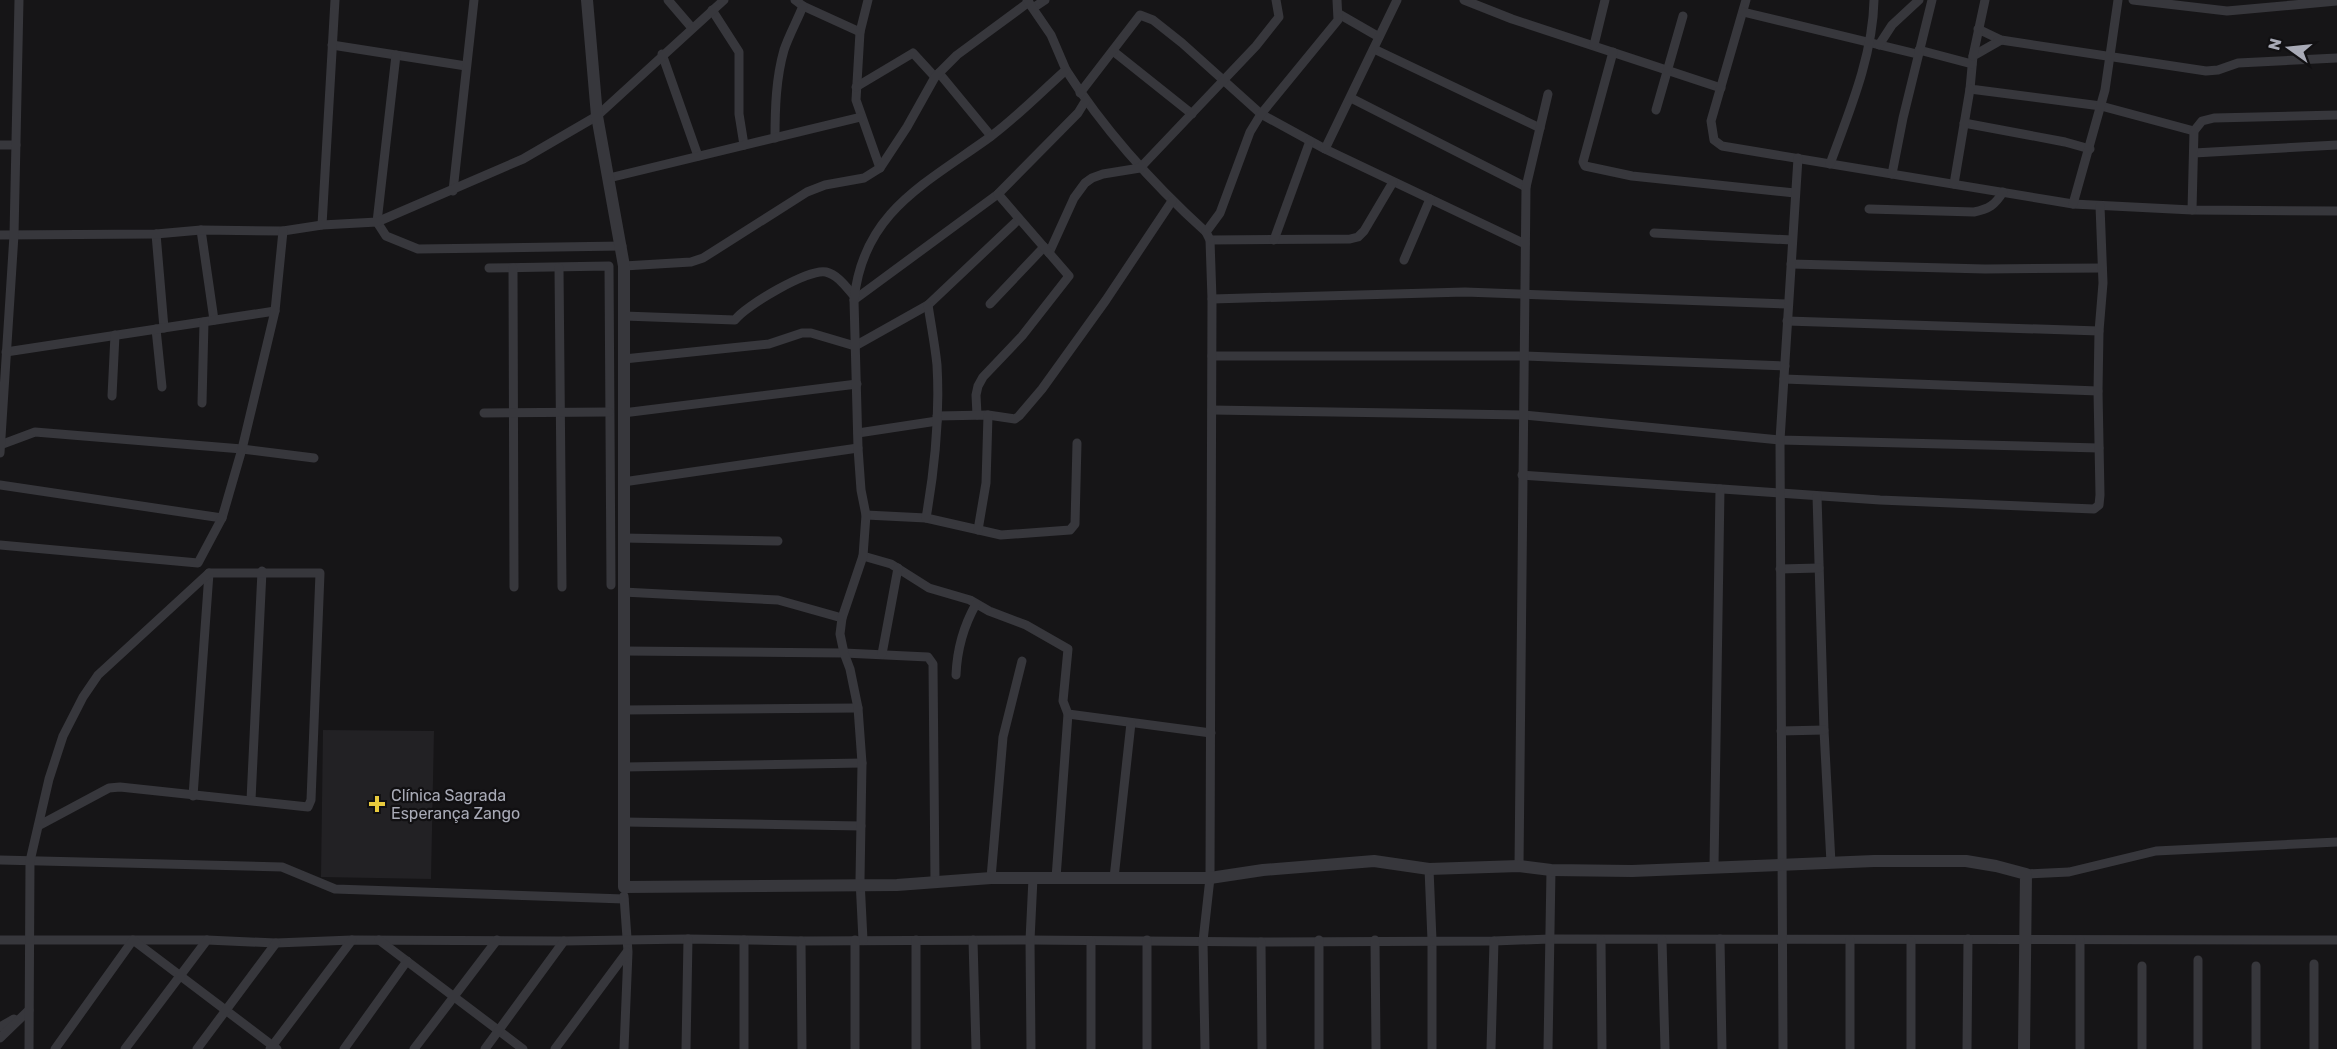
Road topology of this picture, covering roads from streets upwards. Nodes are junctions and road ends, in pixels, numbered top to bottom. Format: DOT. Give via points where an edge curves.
graph roads {
  1 [pos="19,0"];
  2 [pos="335,0"];
  3 [pos="474,0"];
  4 [pos="587,0"];
  5 [pos="669,0"];
  6 [pos="724,0"];
  7 [pos="868,0"];
  8 [pos="1045,0"];
  9 [pos="1276,0"];
  10 [pos="1337,0"];
  11 [pos="1397,0"];
  12 [pos="1464,0"];
  13 [pos="1605,0"];
  14 [pos="1746,0"];
  15 [pos="1874,0"];
  16 [pos="1919,0"];
  17 [pos="1932,0"];
  18 [pos="1985,0"];
  19 [pos="2118,0"];
  20 [pos="2133,0"];
  21 [pos="2337,1"];
  22 [pos="799,3"];
  23 [pos="1030,3"];
  24 [pos="712,10"];
  25 [pos="1743,12"];
  26 [pos="1339,14"];
  27 [pos="1683,16"];
  28 [pos="692,28"];
  29 [pos="1978,29"];
  30 [pos="860,32"];
  31 [pos="1379,37"];
  32 [pos="2001,40"];
  33 [pos="1874,43"];
  34 [pos="332,45"];
  35 [pos="1593,45"];
  36 [pos="1374,49"];
  37 [pos="1113,51"];
  38 [pos="1613,52"];
  39 [pos="1918,52"];
  40 [pos="662,54"];
  41 [pos="396,55"];
  42 [pos="2110,57"];
  43 [pos="2337,58"];
  44 [pos="1973,60"];
  45 [pos="466,66"];
  46 [pos="1066,70"];
  47 [pos="1668,70"];
  48 [pos="937,75"];
  49 [pos="1225,80"];
  50 [pos="856,87"];
  51 [pos="1721,88"];
  52 [pos="1970,89"];
  53 [pos="1548,94"];
  54 [pos="1083,96"];
  55 [pos="1351,98"];
  56 [pos="2101,106"];
  57 [pos="1656,110"];
  58 [pos="1192,114"];
  59 [pos="1261,114"];
  60 [pos="2337,115"];
  61 [pos="597,116"];
  62 [pos="861,117"];
  63 [pos="1964,123"];
  64 [pos="1540,128"];
  65 [pos="2194,131"];
  66 [pos="991,136"];
  67 [pos="775,138"];
  68 [pos="1310,141"];
  69 [pos="0,145"];
  70 [pos="16,145"];
  71 [pos="744,145"];
  72 [pos="2337,145"];
  73 [pos="1325,149"];
  74 [pos="2090,149"];
  75 [pos="2194,153"];
  76 [pos="698,156"];
  77 [pos="1798,158"];
  78 [pos="1830,164"];
  79 [pos="880,168"];
  80 [pos="1140,168"];
  81 [pos="1892,174"];
  82 [pos="609,178"];
  83 [pos="1393,182"];
  84 [pos="1954,184"];
  85 [pos="1526,187"];
  86 [pos="453,191"];
  87 [pos="2003,192"];
  88 [pos="1795,193"];
  89 [pos="998,194"];
  90 [pos="1430,199"];
  91 [pos="1172,201"];
  92 [pos="2073,204"];
  93 [pos="2100,206"];
  94 [pos="1869,209"];
  95 [pos="2192,210"];
  96 [pos="2337,211"];
  97 [pos="1019,219"];
  98 [pos="377,222"];
  99 [pos="322,225"];
  100 [pos="201,230"];
  101 [pos="283,231"];
  102 [pos="1654,232"];
  103 [pos="156,234"];
  104 [pos="0,235"];
  105 [pos="14,235"];
  106 [pos="1208,236"];
  107 [pos="1274,240"];
  108 [pos="1792,240"];
  109 [pos="1525,244"];
  110 [pos="622,246"];
  111 [pos="1046,250"];
  112 [pos="1404,260"];
  113 [pos="1791,264"];
  114 [pos="624,266"];
  115 [pos="489,268"];
  116 [pos="513,268"];
  117 [pos="559,268"];
  118 [pos="2102,268"];
  119 [pos="1526,295"];
  120 [pos="854,298"];
  121 [pos="1212,299"];
  122 [pos="990,304"];
  123 [pos="1788,304"];
  124 [pos="928,305"];
  125 [pos="274,311"];
  126 [pos="624,316"];
  127 [pos="209,321"];
  128 [pos="1787,321"];
  129 [pos="160,328"];
  130 [pos="2099,331"];
  131 [pos="115,335"];
  132 [pos="855,346"];
  133 [pos="6,352"];
  134 [pos="1212,356"];
  135 [pos="1524,356"];
  136 [pos="624,359"];
  137 [pos="1785,366"];
  138 [pos="1785,379"];
  139 [pos="857,384"];
  140 [pos="162,387"];
  141 [pos="2098,391"];
  142 [pos="112,396"];
  143 [pos="202,403"];
  144 [pos="1212,410"];
  145 [pos="484,412"];
  146 [pos="560,412"];
  147 [pos="609,412"];
  148 [pos="513,413"];
  149 [pos="623,413"];
  150 [pos="977,415"];
  151 [pos="988,415"];
  152 [pos="1523,415"];
  153 [pos="937,418"];
  154 [pos="858,433"];
  155 [pos="1780,440"];
  156 [pos="1077,443"];
  157 [pos="0,445"];
  158 [pos="242,448"];
  159 [pos="858,448"];
  160 [pos="2099,448"];
  161 [pos="0,453"];
  162 [pos="314,458"];
  163 [pos="1522,475"];
  164 [pos="623,482"];
  165 [pos="0,485"];
  166 [pos="1720,489"];
  167 [pos="1780,494"];
  168 [pos="1817,496"];
  169 [pos="866,515"];
  170 [pos="222,518"];
  171 [pos="927,518"];
  172 [pos="978,530"];
  173 [pos="623,538"];
  174 [pos="778,541"];
  175 [pos="0,545"];
  176 [pos="863,556"];
  177 [pos="898,568"];
  178 [pos="1819,568"];
  179 [pos="1780,569"];
  180 [pos="262,571"];
  181 [pos="209,573"];
  182 [pos="611,585"];
  183 [pos="514,586"];
  184 [pos="562,587"];
  185 [pos="623,592"];
  186 [pos="976,604"];
  187 [pos="842,618"];
  188 [pos="624,651"];
  189 [pos="844,653"];
  190 [pos="882,654"];
  191 [pos="1022,661"];
  192 [pos="956,675"];
  193 [pos="858,708"];
  194 [pos="624,710"];
  195 [pos="1068,714"];
  196 [pos="1131,723"];
  197 [pos="1824,730"];
  198 [pos="1781,731"];
  199 [pos="1210,734"];
  200 [pos="862,763"];
  201 [pos="624,768"];
  202 [pos="193,796"];
  203 [pos="251,801"];
  204 [pos="624,822"];
  205 [pos="38,826"];
  206 [pos="861,826"];
  207 [pos="2337,842"];
  208 [pos="0,860"];
  209 [pos="30,861"];
  210 [pos="1831,863"];
  211 [pos="1519,866"];
  212 [pos="1714,866"];
  213 [pos="1782,866"];
  214 [pos="1429,869"];
  215 [pos="1551,870"];
  216 [pos="2026,874"];
  217 [pos="991,878"];
  218 [pos="1034,878"];
  219 [pos="1056,878"];
  220 [pos="1114,878"];
  221 [pos="1210,878"];
  222 [pos="935,882"];
  223 [pos="860,885"];
  224 [pos="624,893"];
  225 [pos="688,939"];
  226 [pos="1550,939"];
  227 [pos="1720,939"];
  228 [pos="1968,939"];
  229 [pos="2024,939"];
  230 [pos="0,940"];
  231 [pos="29,940"];
  232 [pos="133,940"];
  233 [pos="207,940"];
  234 [pos="352,940"];
  235 [pos="379,940"];
  236 [pos="497,940"];
  237 [pos="626,940"];
  238 [pos="744,940"];
  239 [pos="859,940"];
  240 [pos="916,940"];
  241 [pos="973,940"];
  242 [pos="1030,940"];
  243 [pos="1147,940"];
  244 [pos="1319,940"];
  245 [pos="1374,940"];
  246 [pos="1432,940"];
  247 [pos="1601,940"];
  248 [pos="1662,940"];
  249 [pos="1783,940"];
  250 [pos="1850,940"];
  251 [pos="2080,940"];
  252 [pos="2337,940"];
  253 [pos="564,941"];
  254 [pos="1091,941"];
  255 [pos="1203,941"];
  256 [pos="1494,941"];
  257 [pos="1911,941"];
  258 [pos="801,942"];
  259 [pos="1262,942"];
  260 [pos="276,943"];
  261 [pos="627,952"];
  262 [pos="2198,960"];
  263 [pos="407,961"];
  264 [pos="2314,964"];
  265 [pos="2142,966"];
  266 [pos="2256,966"];
  267 [pos="180,975"];
  268 [pos="454,997"];
  269 [pos="226,1009"];
  270 [pos="29,1010"];
  271 [pos="0,1028"];
  272 [pos="499,1031"];
  273 [pos="0,1038"];
  274 [pos="273,1048"];
  275 [pos="29,1049"];
  276 [pos="55,1049"];
  277 [pos="125,1049"];
  278 [pos="197,1049"];
  279 [pos="344,1049"];
  280 [pos="414,1049"];
  281 [pos="485,1049"];
  282 [pos="523,1049"];
  283 [pos="555,1049"];
  284 [pos="624,1049"];
  285 [pos="686,1049"];
  286 [pos="744,1049"];
  287 [pos="802,1049"];
  288 [pos="855,1049"];
  289 [pos="916,1049"];
  290 [pos="976,1049"];
  291 [pos="1031,1049"];
  292 [pos="1091,1049"];
  293 [pos="1147,1049"];
  294 [pos="1205,1049"];
  295 [pos="1262,1049"];
  296 [pos="1319,1049"];
  297 [pos="1376,1049"];
  298 [pos="1432,1049"];
  299 [pos="1491,1049"];
  300 [pos="1548,1049"];
  301 [pos="1602,1049"];
  302 [pos="1665,1049"];
  303 [pos="1722,1049"];
  304 [pos="1783,1049"];
  305 [pos="1850,1049"];
  306 [pos="1911,1049"];
  307 [pos="1967,1049"];
  308 [pos="2024,1049"];
  309 [pos="2080,1049"];
  310 [pos="2142,1049"];
  311 [pos="2198,1049"];
  312 [pos="2256,1049"];
  313 [pos="2314,1049"];
  1 -- 70 [label="street"];
  2 -- 34 [label="street"];
  3 -- 45 [label="street"];
  4 -- 61 [label="street"];
  5 -- 28 [label="street"];
  6 -- 24 [label="street"];
  7 -- 30 [label="street"];
  8 -- 23 [label="street"];
  9 -- 49 [label="street" via="1279,16"];
  10 -- 26 [label="street"];
  11 -- 31 [label="street"];
  12 -- 35 [label="street"];
  13 -- 35 [label="street"];
  14 -- 25 [label="street"];
  15 -- 33 [label="street"];
  16 -- 33 [label="street"];
  17 -- 39 [label="street"];
  18 -- 29 [label="street"];
  19 -- 42 [label="street"];
  20 -- 21 [label="street" via="2227,11"];
  22 -- 30 [label="street"];
  22 -- 67 [label="street" via="776,94"];
  23 -- 46 [label="street" via="1051,35"];
  23 -- 48 [label="street" via="957,55"];
  24 -- 28 [label="street"];
  24 -- 71 [label="street" via="740,52 739,114"];
  25 -- 33 [label="street"];
  25 -- 51 [label="street"];
  26 -- 31 [label="street"];
  26 -- 59 [label="street"];
  27 -- 47 [label="street"];
  28 -- 40 [label="street"];
  29 -- 32 [label="street"];
  29 -- 44 [label="street"];
  30 -- 50 [label="street"];
  31 -- 36 [label="street"];
  32 -- 42 [label="street"];
  32 -- 44 [label="street"];
  33 -- 39 [label="street"];
  33 -- 78 [label="street"];
  34 -- 41 [label="street"];
  34 -- 99 [label="street"];
  35 -- 38 [label="street"];
  36 -- 55 [label="street"];
  36 -- 64 [label="street"];
  37 -- 49 [label="street" via="1140,15 1153,20"];
  37 -- 54 [label="street"];
  37 -- 58 [label="street"];
  38 -- 47 [label="street"];
  38 -- 88 [label="street" via="1585,166 1632,176"];
  39 -- 44 [label="street"];
  39 -- 81 [label="street"];
  40 -- 61 [label="street"];
  40 -- 76 [label="street"];
  41 -- 45 [label="street"];
  41 -- 98 [label="street"];
  42 -- 43 [label="street" via="2206,71 2238,63"];
  42 -- 56 [label="street"];
  44 -- 52 [label="street"];
  45 -- 86 [label="street"];
  46 -- 54 [label="street"];
  46 -- 66 [label="street"];
  47 -- 51 [label="street"];
  47 -- 57 [label="street"];
  48 -- 50 [label="street" via="913,53"];
  48 -- 66 [label="street"];
  48 -- 79 [label="street"];
  49 -- 58 [label="street"];
  49 -- 59 [label="street"];
  50 -- 62 [label="street"];
  51 -- 77 [label="street" via="1711,121 1714,140 1722,146"];
  52 -- 56 [label="street"];
  52 -- 63 [label="street"];
  53 -- 64 [label="street"];
  54 -- 80 [label="street"];
  54 -- 89 [label="street" via="1078,113"];
  55 -- 73 [label="street"];
  55 -- 85 [label="street"];
  56 -- 65 [label="street"];
  56 -- 74 [label="street"];
  58 -- 80 [label="street"];
  59 -- 68 [label="street"];
  59 -- 106 [label="street"];
  60 -- 65 [label="street" via="2214,118 2202,122"];
  61 -- 82 [label="street"];
  61 -- 86 [label="street" via="523,159"];
  62 -- 67 [label="street"];
  62 -- 79 [label="street"];
  63 -- 74 [label="street"];
  63 -- 84 [label="street"];
  64 -- 85 [label="street"];
  65 -- 75 [label="street"];
  66 -- 120 [label="street" via="939,171 875,232 856,277"];
  67 -- 71 [label="street"];
  68 -- 73 [label="street"];
  68 -- 107 [label="street"];
  69 -- 70 [label="street"];
  70 -- 105 [label="street"];
  71 -- 76 [label="street"];
  72 -- 75 [label="street"];
  73 -- 83 [label="street"];
  74 -- 92 [label="street"];
  75 -- 95 [label="street"];
  76 -- 82 [label="street"];
  77 -- 78 [label="street"];
  77 -- 88 [label="street"];
  78 -- 81 [label="street"];
  79 -- 114 [label="street" via="864,178 807,192 703,258"];
  80 -- 91 [label="street"];
  80 -- 111 [label="street" via="1103,174 1085,183"];
  81 -- 84 [label="street"];
  82 -- 110 [label="street"];
  83 -- 90 [label="street"];
  83 -- 107 [label="street" via="1358,237"];
  84 -- 87 [label="street"];
  85 -- 109 [label="street"];
  86 -- 98 [label="street"];
  87 -- 92 [label="street"];
  87 -- 94 [label="street" via="1996,204 1974,212"];
  88 -- 108 [label="street"];
  89 -- 97 [label="street"];
  89 -- 120 [label="street"];
  90 -- 109 [label="street"];
  90 -- 112 [label="street"];
  91 -- 106 [label="street"];
  91 -- 151 [label="street" via="1026,409 1015,418"];
  92 -- 93 [label="street"];
  93 -- 95 [label="street"];
  93 -- 118 [label="street"];
  95 -- 96 [label="street"];
  97 -- 111 [label="street"];
  97 -- 124 [label="street"];
  98 -- 99 [label="street"];
  98 -- 110 [label="street" via="387,236 418,249"];
  99 -- 101 [label="street"];
  100 -- 101 [label="street"];
  100 -- 103 [label="street"];
  100 -- 127 [label="street"];
  101 -- 125 [label="street"];
  102 -- 108 [label="street"];
  103 -- 105 [label="street"];
  103 -- 129 [label="street"];
  104 -- 105 [label="street"];
  105 -- 133 [label="street"];
  106 -- 107 [label="street"];
  106 -- 121 [label="street"];
  108 -- 113 [label="street"];
  109 -- 119 [label="street"];
  110 -- 114 [label="street"];
  111 -- 122 [label="street"];
  111 -- 150 [label="street" via="1070,276 983,377 976,395"];
  113 -- 118 [label="street"];
  113 -- 123 [label="street"];
  114 -- 126 [label="street"];
  115 -- 116 [label="street"];
  116 -- 117 [label="street"];
  116 -- 148 [label="street"];
  117 -- 146 [label="street"];
  117 -- 147 [label="street" via="609,266"];
  118 -- 130 [label="street"];
  119 -- 121 [label="street" via="1465,292"];
  119 -- 123 [label="street"];
  119 -- 135 [label="street"];
  120 -- 126 [label="street" via="836,276 823,271 754,303 735,320"];
  120 -- 132 [label="street"];
  121 -- 134 [label="street"];
  123 -- 128 [label="street"];
  124 -- 132 [label="street"];
  124 -- 153 [label="street" via="937,362"];
  125 -- 127 [label="street"];
  125 -- 158 [label="street"];
  126 -- 136 [label="street"];
  127 -- 129 [label="street"];
  127 -- 143 [label="street"];
  128 -- 130 [label="street"];
  128 -- 137 [label="street"];
  129 -- 131 [label="street"];
  129 -- 140 [label="street"];
  130 -- 141 [label="street"];
  131 -- 133 [label="street"];
  131 -- 142 [label="street"];
  132 -- 136 [label="street" via="802,333 769,344"];
  132 -- 139 [label="street"];
  133 -- 157 [label="street"];
  134 -- 135 [label="street"];
  134 -- 144 [label="street"];
  135 -- 137 [label="street"];
  135 -- 152 [label="street"];
  136 -- 149 [label="street"];
  137 -- 138 [label="street"];
  138 -- 141 [label="street"];
  138 -- 155 [label="street"];
  139 -- 149 [label="street"];
  139 -- 154 [label="street"];
  141 -- 160 [label="street"];
  144 -- 152 [label="street"];
  144 -- 199 [label="street"];
  145 -- 148 [label="street"];
  146 -- 147 [label="street"];
  146 -- 148 [label="street"];
  146 -- 184 [label="street"];
  147 -- 182 [label="street"];
  148 -- 183 [label="street"];
  149 -- 164 [label="street"];
  150 -- 151 [label="street"];
  150 -- 153 [label="street"];
  151 -- 172 [label="street" via="986,483"];
  152 -- 155 [label="street"];
  152 -- 163 [label="street"];
  153 -- 154 [label="street"];
  153 -- 171 [label="street"];
  154 -- 159 [label="street"];
  155 -- 160 [label="street"];
  155 -- 167 [label="street"];
  156 -- 172 [label="street" via="1073,528 1001,535"];
  157 -- 158 [label="street" via="35,432"];
  157 -- 161 [label="street"];
  158 -- 162 [label="street"];
  158 -- 170 [label="street"];
  159 -- 164 [label="street"];
  159 -- 169 [label="street"];
  160 -- 168 [label="street" via="2100,495 2099,505 2094,509"];
  163 -- 166 [label="street"];
  163 -- 211 [label="street"];
  164 -- 173 [label="street"];
  165 -- 170 [label="street"];
  166 -- 167 [label="street"];
  166 -- 212 [label="street"];
  167 -- 168 [label="street"];
  167 -- 179 [label="street"];
  168 -- 178 [label="street"];
  169 -- 171 [label="street"];
  169 -- 176 [label="street"];
  170 -- 175 [label="street" via="198,563"];
  171 -- 172 [label="street"];
  173 -- 174 [label="street"];
  173 -- 185 [label="street"];
  176 -- 177 [label="street"];
  176 -- 187 [label="street"];
  177 -- 186 [label="street" via="929,588"];
  177 -- 190 [label="street"];
  178 -- 179 [label="street"];
  178 -- 197 [label="street"];
  179 -- 198 [label="street"];
  180 -- 181 [label="street"];
  180 -- 203 [label="street"];
  180 -- 203 [label="street" via="321,575 311,788 310,804 305,808"];
  181 -- 202 [label="street"];
  181 -- 205 [label="street" via="98,675 83,697 63,736"];
  185 -- 187 [label="street" via="778,600"];
  185 -- 188 [label="street"];
  186 -- 192 [label="street" via="957,652"];
  186 -- 195 [label="street" via="1026,625 1068,649 1063,701"];
  187 -- 189 [label="street"];
  188 -- 189 [label="street"];
  188 -- 194 [label="street"];
  189 -- 190 [label="street"];
  189 -- 193 [label="street"];
  190 -- 222 [label="street" via="928,657 933,664"];
  191 -- 217 [label="street" via="1003,737"];
  193 -- 194 [label="street"];
  193 -- 200 [label="street"];
  194 -- 201 [label="street"];
  195 -- 196 [label="street"];
  195 -- 219 [label="street"];
  196 -- 199 [label="street"];
  196 -- 220 [label="street"];
  197 -- 198 [label="street"];
  197 -- 210 [label="street"];
  198 -- 213 [label="street"];
  199 -- 221 [label="street"];
  200 -- 201 [label="street"];
  200 -- 206 [label="street"];
  201 -- 204 [label="street"];
  202 -- 203 [label="street"];
  202 -- 205 [label="street" via="109,788"];
  204 -- 206 [label="street"];
  204 -- 224 [label="street"];
  205 -- 209 [label="street"];
  206 -- 223 [label="street"];
  207 -- 216 [label="street" via="2156,851 2069,872"];
  208 -- 209 [label="street"];
  209 -- 224 [label="street" via="282,867 335,889"];
  209 -- 231 [label="street"];
  210 -- 213 [label="street"];
  210 -- 216 [label="street" via="1966,861"];
  211 -- 214 [label="street"];
  211 -- 215 [label="street"];
  212 -- 213 [label="street"];
  212 -- 215 [label="street"];
  213 -- 249 [label="street"];
  214 -- 221 [label="street" via="1374,861"];
  214 -- 246 [label="street"];
  215 -- 226 [label="street"];
  216 -- 229 [label="street"];
  217 -- 218 [label="street"];
  217 -- 222 [label="street"];
  218 -- 219 [label="street"];
  218 -- 242 [label="street"];
  219 -- 220 [label="street"];
  220 -- 221 [label="street"];
  221 -- 255 [label="street"];
  222 -- 223 [label="street"];
  223 -- 224 [label="street"];
  223 -- 239 [label="street"];
  224 -- 237 [label="street"];
  225 -- 237 [label="street"];
  225 -- 238 [label="street"];
  225 -- 285 [label="street"];
  226 -- 247 [label="street"];
  226 -- 256 [label="street"];
  226 -- 300 [label="street"];
  227 -- 248 [label="street"];
  227 -- 249 [label="street"];
  227 -- 303 [label="street"];
  228 -- 229 [label="street"];
  228 -- 257 [label="street"];
  228 -- 307 [label="street"];
  229 -- 251 [label="street"];
  229 -- 308 [label="street"];
  230 -- 231 [label="street"];
  231 -- 232 [label="street"];
  231 -- 270 [label="street"];
  232 -- 233 [label="street"];
  232 -- 267 [label="street"];
  232 -- 276 [label="street"];
  233 -- 260 [label="street"];
  233 -- 267 [label="street"];
  234 -- 235 [label="street"];
  234 -- 260 [label="street"];
  234 -- 274 [label="street"];
  235 -- 236 [label="street"];
  235 -- 263 [label="street"];
  236 -- 253 [label="street"];
  236 -- 268 [label="street"];
  237 -- 253 [label="street"];
  237 -- 261 [label="street"];
  238 -- 258 [label="street"];
  238 -- 286 [label="street"];
  239 -- 240 [label="street"];
  239 -- 258 [label="street"];
  239 -- 288 [label="street"];
  240 -- 241 [label="street"];
  240 -- 289 [label="street"];
  241 -- 242 [label="street"];
  241 -- 290 [label="street"];
  242 -- 254 [label="street"];
  242 -- 291 [label="street"];
  243 -- 254 [label="street"];
  243 -- 255 [label="street"];
  243 -- 293 [label="street"];
  244 -- 245 [label="street"];
  244 -- 259 [label="street"];
  244 -- 296 [label="street"];
  245 -- 246 [label="street"];
  245 -- 297 [label="street"];
  246 -- 256 [label="street"];
  246 -- 298 [label="street"];
  247 -- 248 [label="street"];
  247 -- 301 [label="street"];
  248 -- 302 [label="street"];
  249 -- 250 [label="street"];
  249 -- 304 [label="street"];
  250 -- 257 [label="street"];
  250 -- 305 [label="street"];
  251 -- 252 [label="street"];
  251 -- 309 [label="street"];
  253 -- 272 [label="street"];
  254 -- 292 [label="street"];
  255 -- 259 [label="street"];
  255 -- 294 [label="street"];
  256 -- 299 [label="street"];
  257 -- 306 [label="street"];
  258 -- 287 [label="street"];
  259 -- 295 [label="street"];
  260 -- 269 [label="street"];
  261 -- 283 [label="street"];
  261 -- 284 [label="street"];
  262 -- 311 [label="street"];
  263 -- 268 [label="street"];
  263 -- 279 [label="street"];
  264 -- 313 [label="street"];
  265 -- 310 [label="street"];
  266 -- 312 [label="street"];
  267 -- 269 [label="street"];
  267 -- 277 [label="street"];
  268 -- 272 [label="street"];
  268 -- 280 [label="street"];
  269 -- 274 [label="street"];
  269 -- 278 [label="street"];
  270 -- 271 [label="street"];
  270 -- 273 [label="street"];
  270 -- 275 [label="street"];
  272 -- 281 [label="street"];
  272 -- 282 [label="street"];
}
